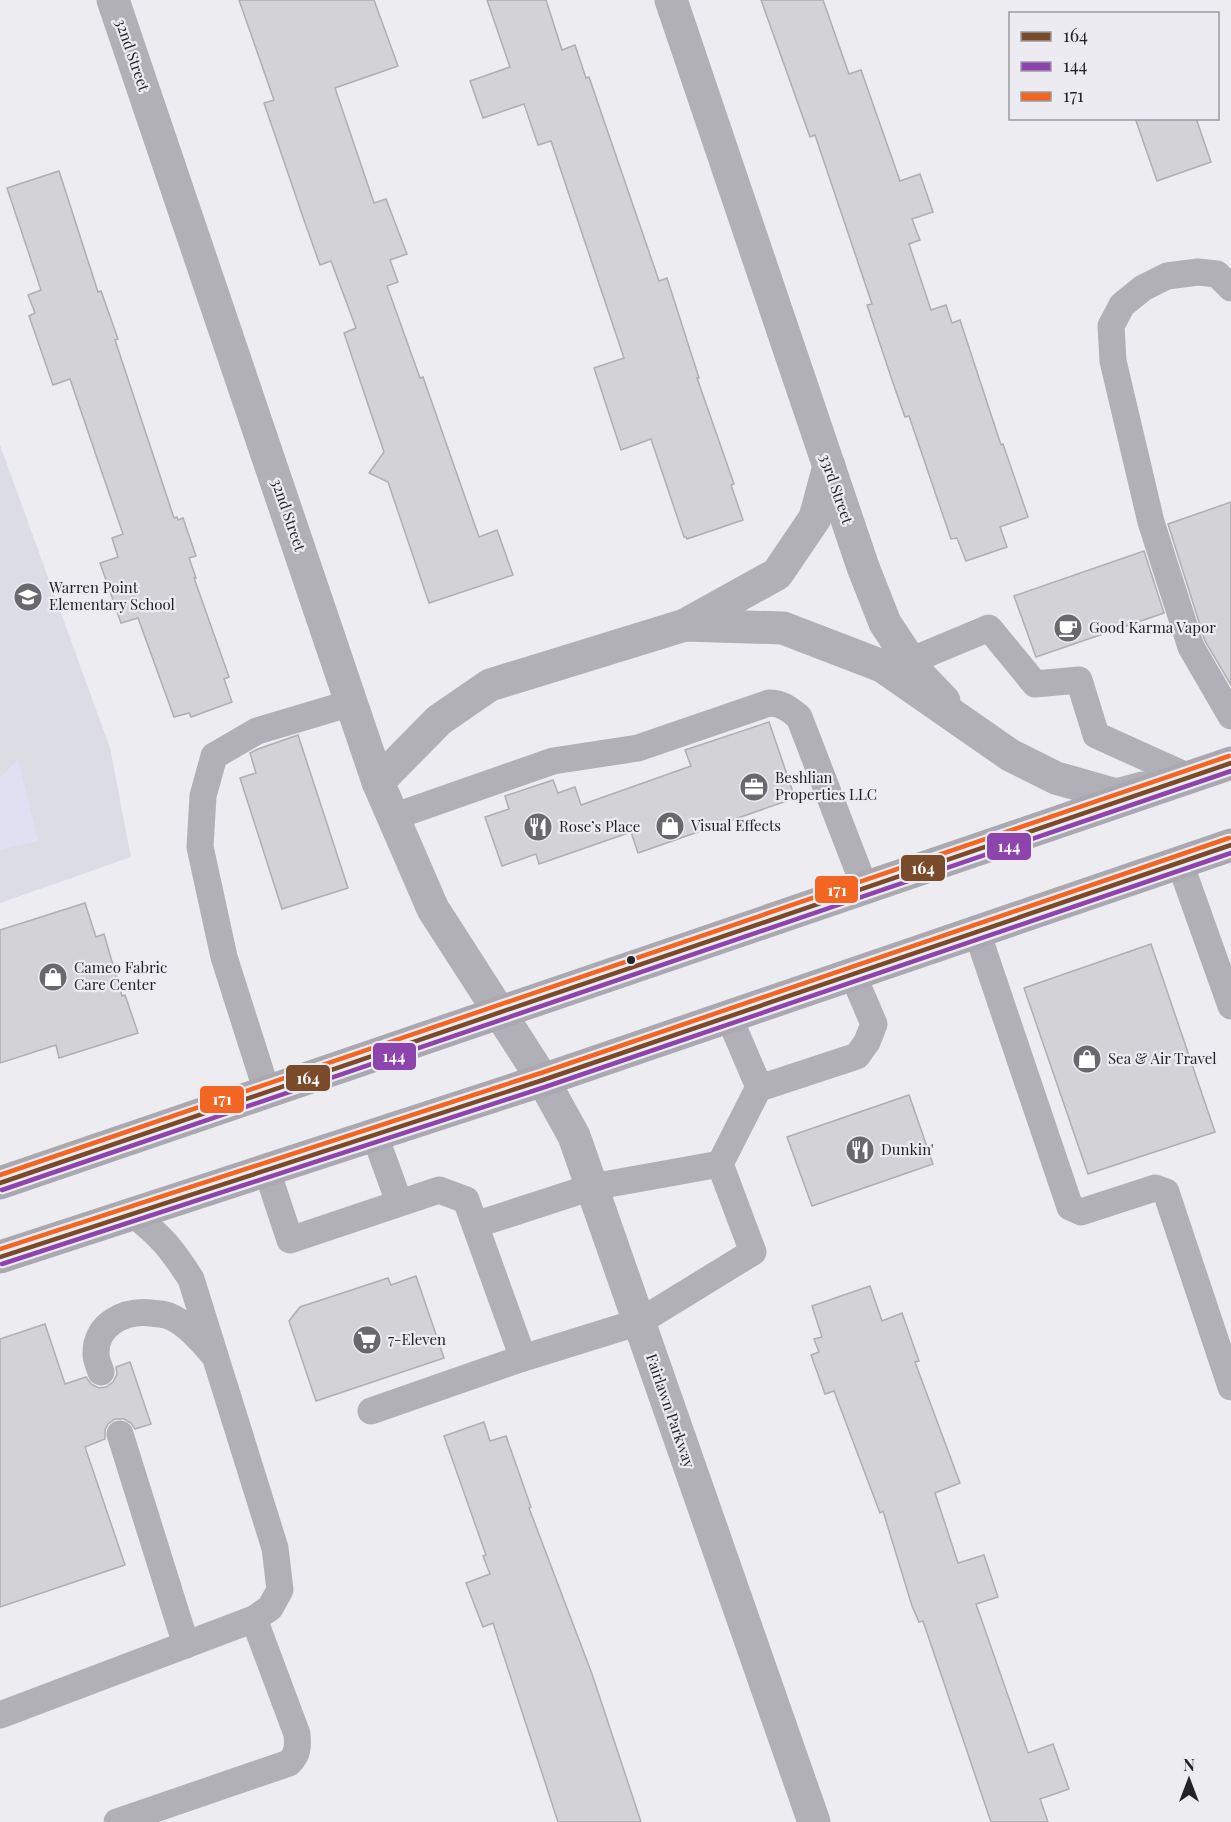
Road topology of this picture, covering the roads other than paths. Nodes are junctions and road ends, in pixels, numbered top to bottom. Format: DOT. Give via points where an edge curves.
graph roads {
  1 [pos="113,0"];
  2 [pos="671,0"];
  3 [pos="1231,288"];
  4 [pos="829,466"];
  5 [pos="686,625"];
  6 [pos="910,662"];
  7 [pos="351,703"];
  8 [pos="1231,716"];
  9 [pos="963,721"];
  10 [pos="1231,763"];
  11 [pos="1189,777"];
  12 [pos="378,782"];
  13 [pos="393,817"];
  14 [pos="1231,845"];
  15 [pos="1180,863"];
  16 [pos="865,888"];
  17 [pos="977,932"];
  18 [pos="853,975"];
  19 [pos="1231,1003"];
  20 [pos="500,1013"];
  21 [pos="729,1017"];
  22 [pos="543,1080"];
  23 [pos="761,1083"];
  24 [pos="267,1092"];
  25 [pos="375,1136"];
  26 [pos="720,1164"];
  27 [pos="267,1171"];
  28 [pos="0,1183"];
  29 [pos="592,1187"];
  30 [pos="399,1202"];
  31 [pos="133,1214"];
  32 [pos="475,1225"];
  33 [pos="0,1257"];
  34 [pos="639,1322"];
  35 [pos="215,1356"];
  36 [pos="523,1358"];
  37 [pos="101,1372"];
  38 [pos="1231,1387"];
  39 [pos="371,1411"];
  40 [pos="120,1434"];
  41 [pos="254,1619"];
  42 [pos="186,1645"];
  43 [pos="0,1715"];
  44 [pos="117,1822"];
  45 [pos="814,1822"];
  1 -- 7 [label="street, 32nd Street"];
  2 -- 4 [label="street, 33rd Street"];
  3 -- 8 [label="lane" via="1217,274 1167,276 1122,305 1111,326 1113,361 1151,522 1191,647"];
  4 -- 5 [label="street" via="815,518 777,574"];
  4 -- 6 [label="street, 33rd Street" via="885,623"];
  5 -- 9 [label="street" via="783,628 882,666"];
  5 -- 12 [label="street" via="490,685 439,720"];
  6 -- 9 [label="street, 33rd Street"];
  6 -- 11 [label="lane" via="988,628 1035,684 1079,680 1096,735"];
  7 -- 12 [label="street, 32nd Street"];
  7 -- 24 [label="lane" via="257,731 214,756 203,796 200,847 224,957"];
  9 -- 11 [label="street, 33rd Street" via="1010,755 1056,778 1116,795"];
  10 -- 11 [label="main road"];
  11 -- 16 [label="main road"];
  12 -- 13 [label="street, 32nd Street"];
  13 -- 16 [label="lane" via="553,761 638,748 777,704 799,717"];
  13 -- 20 [label="street, 32nd Street" via="433,909"];
  14 -- 15 [label="main road"];
  15 -- 17 [label="main road"];
  15 -- 19 [label="lane"];
  16 -- 20 [label="main road"];
  17 -- 18 [label="main road"];
  17 -- 38 [label="lane" via="1070,1207 1081,1212 1155,1188 1166,1192"];
  18 -- 21 [label="main road"];
  18 -- 23 [label="lane" via="874,1024 857,1056 766,1086"];
  20 -- 22 [label="street, Fairlawn Parkway"];
  20 -- 24 [label="main road"];
  21 -- 22 [label="main road"];
  21 -- 23 [label="lane" via="756,1080"];
  22 -- 25 [label="main road"];
  22 -- 29 [label="street, Fairlawn Parkway" via="574,1136"];
  23 -- 26 [label="lane"];
  24 -- 28 [label="main road"];
  25 -- 27 [label="main road"];
  25 -- 30 [label="lane"];
  26 -- 29 [label="lane"];
  26 -- 34 [label="lane" via="753,1252"];
  27 -- 30 [label="lane" via="290,1240"];
  27 -- 31 [label="main road"];
  29 -- 32 [label="lane"];
  29 -- 34 [label="street, Fairlawn Parkway"];
  30 -- 32 [label="lane" via="439,1190 466,1200"];
  31 -- 33 [label="main road"];
  31 -- 35 [label="lane" via="171,1248 191,1280"];
  32 -- 36 [label="lane"];
  34 -- 36 [label="lane"];
  34 -- 45 [label="street, Fairlawn Parkway"];
  35 -- 37 [label="lane" via="196,1335 169,1316 141,1312 119,1317 104,1328 96,1343 95,1356"];
  35 -- 41 [label="lane" via="275,1548 280,1590 270,1608"];
  36 -- 39 [label="lane"];
  40 -- 42 [label="lane"];
  41 -- 42 [label="lane"];
  41 -- 44 [label="lane" via="297,1734 296,1756 289,1763"];
  42 -- 43 [label="lane"];
}
